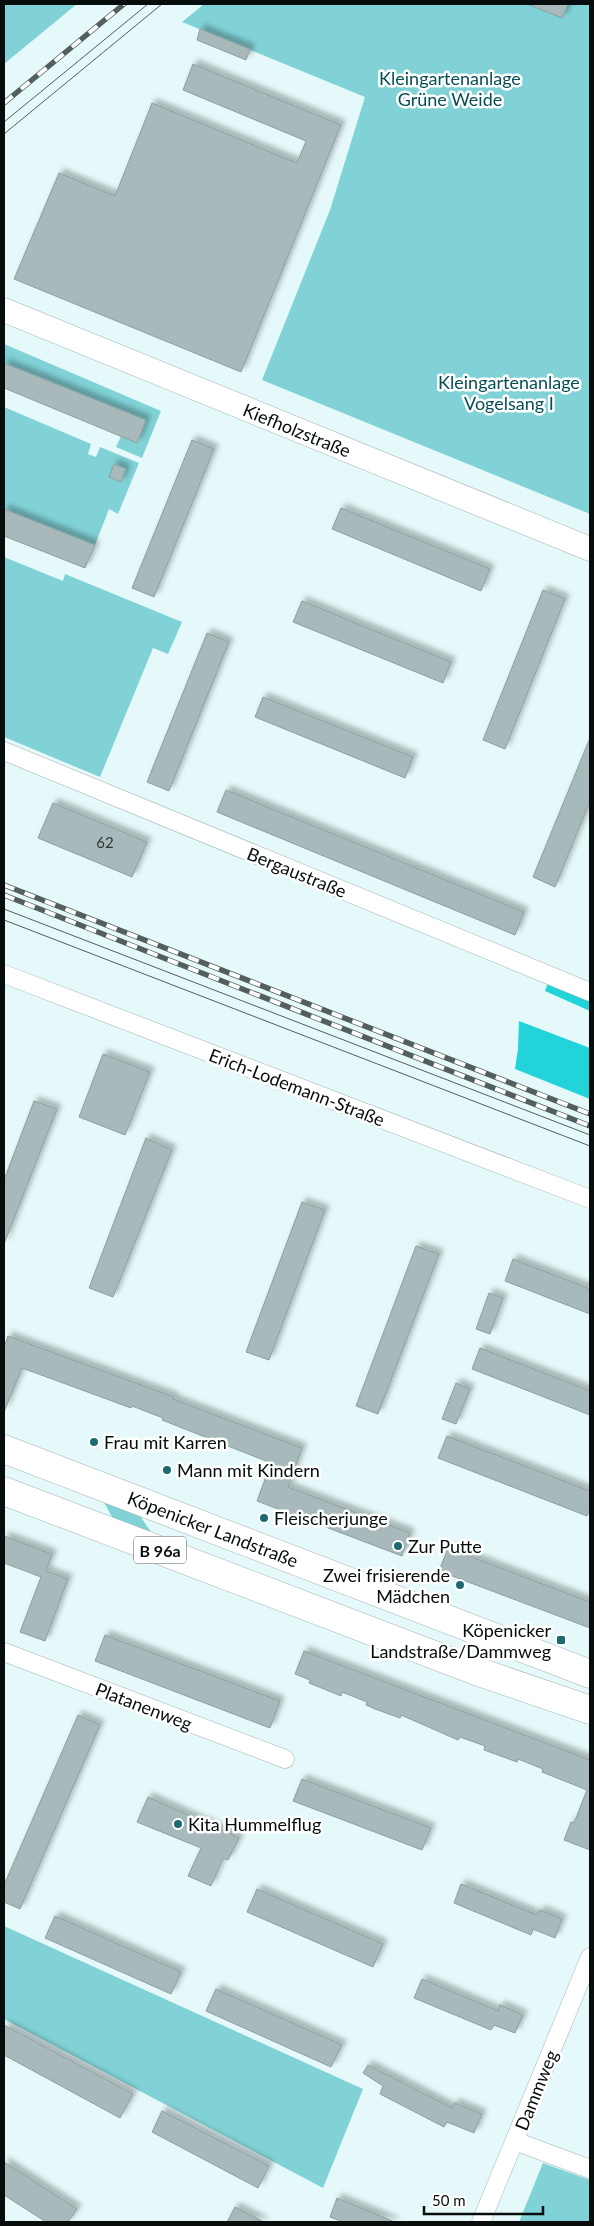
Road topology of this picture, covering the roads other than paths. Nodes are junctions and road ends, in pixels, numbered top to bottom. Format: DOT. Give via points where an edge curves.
graph roads {
  1 [pos="4,310"];
  2 [pos="590,549"];
  3 [pos="4,751"];
  4 [pos="4,974"];
  5 [pos="590,992"];
  6 [pos="590,1200"];
  7 [pos="4,1449"];
  8 [pos="4,1491"];
  9 [pos="4,1652"];
  10 [pos="590,1674"];
  11 [pos="590,1710"];
  12 [pos="285,1759"];
  13 [pos="590,1957"];
  14 [pos="515,2141"];
  15 [pos="590,2169"];
  16 [pos="481,2222"];
  1 -- 2 [label="street, Kiefholzstraße"];
  3 -- 5 [label="street, Bergaustraße"];
  4 -- 6 [label="street, Erich-Lodemann-Straße"];
  7 -- 10 [label="main road, Köpenicker Landstraße / B 96a"];
  8 -- 11 [label="main road, B 96a" via="476,1671"];
  9 -- 12 [label="street, Platanenweg"];
  13 -- 14 [label="street, Dammweg"];
  14 -- 15 [label="street"];
  14 -- 16 [label="street, Dammweg"];
}
